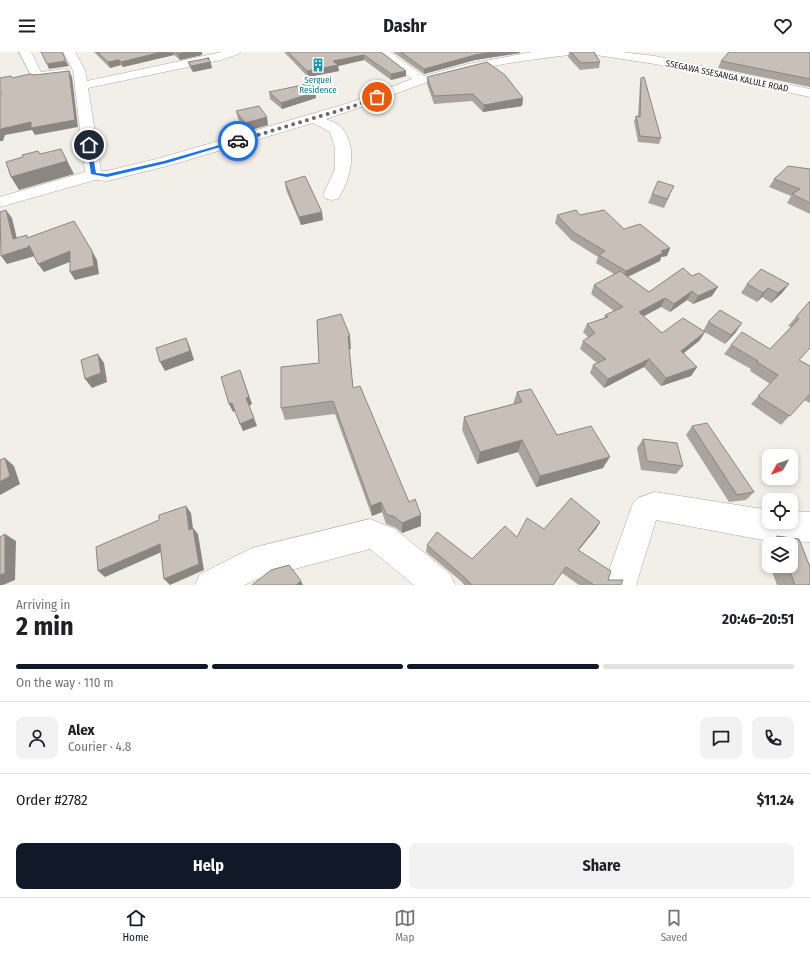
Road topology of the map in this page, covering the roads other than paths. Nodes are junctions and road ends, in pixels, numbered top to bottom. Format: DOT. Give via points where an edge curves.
graph roads {
  1 [pos="25,52"];
  2 [pos="69,52"];
  3 [pos="235,52"];
  4 [pos="382,52"];
  5 [pos="569,52"];
  6 [pos="596,52"];
  7 [pos="531,54"];
  8 [pos="79,70"];
  9 [pos="422,80"];
  10 [pos="81,86"];
  11 [pos="810,93"];
  12 [pos="315,118"];
  13 [pos="94,174"];
  14 [pos="332,195"];
  15 [pos="0,202"];
  16 [pos="810,527"];
  17 [pos="211,585"];
  18 [pos="439,585"];
  19 [pos="620,585"];
  1 -- 8 [label="street" via="37,76"];
  2 -- 8 [label="street"];
  3 -- 10 [label="street"];
  4 -- 9 [label="street"];
  5 -- 7 [label="street"];
  6 -- 11 [label="street, SSEGAWA SSESANGA KALULE ROAD" via="655,60"];
  7 -- 9 [label="street"];
  8 -- 10 [label="street"];
  9 -- 12 [label="street"];
  10 -- 13 [label="street"];
  12 -- 13 [label="street" via="158,164 107,176"];
  12 -- 14 [label="street" via="336,130 343,148 343,169"];
  13 -- 15 [label="street"];
  16 -- 19 [label="street" via="763,525 655,506 648,508 643,513"];
  17 -- 18 [label="street" via="252,564 370,534 384,540"];
}
